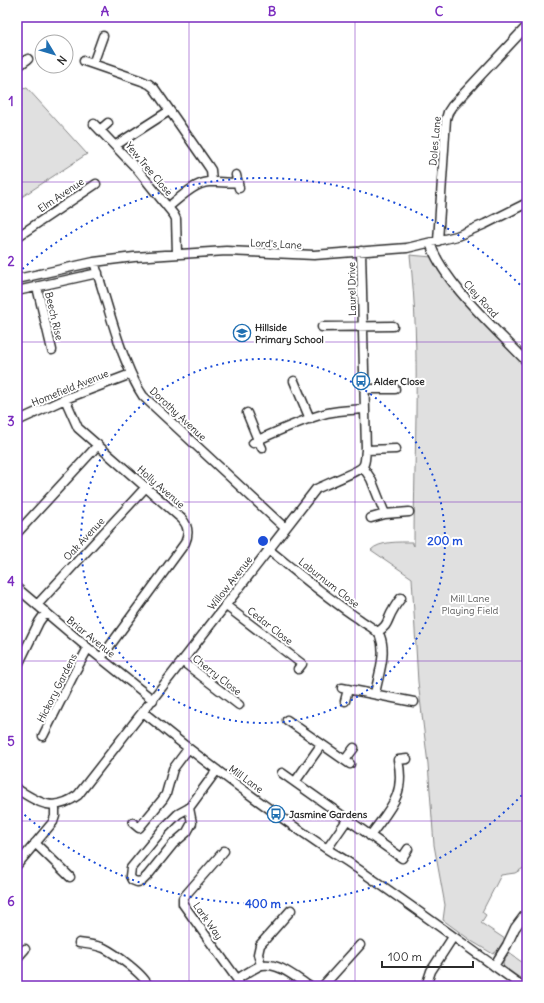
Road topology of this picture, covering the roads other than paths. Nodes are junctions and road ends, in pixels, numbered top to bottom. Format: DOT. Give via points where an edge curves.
graph roads {
  1 [pos="527,26"];
  2 [pos="104,36"];
  3 [pos="28,59"];
  4 [pos="84,61"];
  5 [pos="93,64"];
  6 [pos="17,67"];
  7 [pos="169,111"];
  8 [pos="108,123"];
  9 [pos="116,145"];
  10 [pos="212,182"];
  11 [pos="238,182"];
  12 [pos="96,184"];
  13 [pos="527,203"];
  14 [pos="168,207"];
  15 [pos="17,237"];
  16 [pos="434,242"];
  17 [pos="361,251"];
  18 [pos="177,254"];
  19 [pos="94,262"];
  20 [pos="98,273"];
  21 [pos="17,279"];
  22 [pos="37,287"];
  23 [pos="17,292"];
  24 [pos="393,326"];
  25 [pos="363,327"];
  26 [pos="322,328"];
  27 [pos="52,350"];
  28 [pos="527,362"];
  29 [pos="131,374"];
  30 [pos="294,381"];
  31 [pos="364,389"];
  32 [pos="395,389"];
  33 [pos="65,399"];
  34 [pos="364,409"];
  35 [pos="247,413"];
  36 [pos="310,419"];
  37 [pos="18,420"];
  38 [pos="256,442"];
  39 [pos="98,445"];
  40 [pos="262,448"];
  41 [pos="396,449"];
  42 [pos="366,450"];
  43 [pos="363,467"];
  44 [pos="146,487"];
  45 [pos="409,512"];
  46 [pos="385,514"];
  47 [pos="371,518"];
  48 [pos="285,528"];
  49 [pos="17,533"];
  50 [pos="268,549"];
  51 [pos="17,588"];
  52 [pos="401,598"];
  53 [pos="37,605"];
  54 [pos="225,605"];
  55 [pos="46,612"];
  56 [pos="377,632"];
  57 [pos="88,648"];
  58 [pos="101,658"];
  59 [pos="182,661"];
  60 [pos="302,664"];
  61 [pos="17,667"];
  62 [pos="375,694"];
  63 [pos="153,700"];
  64 [pos="345,701"];
  65 [pos="414,702"];
  66 [pos="239,705"];
  67 [pos="143,712"];
  68 [pos="288,721"];
  69 [pos="43,736"];
  70 [pos="322,745"];
  71 [pos="354,748"];
  72 [pos="188,749"];
  73 [pos="400,759"];
  74 [pos="217,770"];
  75 [pos="282,773"];
  76 [pos="294,782"];
  77 [pos="17,789"];
  78 [pos="55,805"];
  79 [pos="189,808"];
  80 [pos="347,820"];
  81 [pos="133,823"];
  82 [pos="370,836"];
  83 [pos="35,843"];
  84 [pos="327,849"];
  85 [pos="408,849"];
  86 [pos="224,851"];
  87 [pos="17,865"];
  88 [pos="70,877"];
  89 [pos="291,910"];
  90 [pos="527,912"];
  91 [pos="453,937"];
  92 [pos="79,943"];
  93 [pos="360,945"];
  94 [pos="261,965"];
  95 [pos="494,966"];
  96 [pos="239,983"];
  97 [pos="148,986"];
  98 [pos="309,986"];
  99 [pos="323,986"];
  100 [pos="426,986"];
  101 [pos="522,986"];
  1 -- 16 [label="street, Doles Lane" via="448,112"];
  2 -- 5 [label="street"];
  3 -- 6 [label="street"];
  4 -- 5 [label="street"];
  5 -- 7 [label="street" via="149,84"];
  7 -- 9 [label="street, Yew Tree Close"];
  7 -- 10 [label="street" via="211,170"];
  8 -- 9 [label="street, Yew Tree Close" via="97,127"];
  9 -- 14 [label="street, Yew Tree Close"];
  10 -- 11 [label="street, Yew Tree Close"];
  10 -- 14 [label="street, Yew Tree Close" via="195,187"];
  12 -- 15 [label="street, Elm Avenue"];
  13 -- 16 [label="street, Lord's Lane" via="457,236"];
  14 -- 18 [label="street, Yew Tree Close" via="176,220"];
  16 -- 17 [label="street, Lord's Lane" via="407,248"];
  16 -- 28 [label="street, Cley Road" via="437,260 464,296"];
  17 -- 18 [label="street, Lord's Lane" via="314,255 226,251"];
  17 -- 25 [label="street, Laurel Drive"];
  18 -- 19 [label="street, Lord's Lane"];
  19 -- 20 [label="street, Dorothy Avenue"];
  19 -- 21 [label="street, Lord's Lane"];
  20 -- 22 [label="street"];
  20 -- 29 [label="street, Dorothy Avenue" via="115,333"];
  22 -- 23 [label="street"];
  22 -- 27 [label="street, Beech Rise"];
  24 -- 25 [label="street, Laurel Drive"];
  25 -- 26 [label="street, Laurel Drive"];
  25 -- 31 [label="street, Laurel Drive"];
  29 -- 33 [label="street, Homefield Avenue"];
  29 -- 48 [label="street, Dorothy Avenue" via="143,396"];
  30 -- 36 [label="street"];
  31 -- 32 [label="street"];
  31 -- 34 [label="street, Laurel Drive"];
  33 -- 37 [label="street, Homefield Avenue"];
  33 -- 39 [label="street, Holly Avenue" via="78,428"];
  34 -- 36 [label="street" via="340,410"];
  34 -- 42 [label="street, Laurel Drive"];
  35 -- 38 [label="street"];
  36 -- 38 [label="street"];
  38 -- 40 [label="street"];
  39 -- 44 [label="street, Holly Avenue"];
  39 -- 49 [label="street"];
  41 -- 42 [label="street"];
  42 -- 43 [label="street, Laurel Drive"];
  43 -- 46 [label="street" via="371,479"];
  43 -- 48 [label="street, Willow Avenue" via="316,489"];
  44 -- 53 [label="street, Oak Avenue"];
  44 -- 58 [label="street, Holly Avenue" via="185,522 188,538"];
  45 -- 46 [label="street"];
  46 -- 47 [label="street"];
  48 -- 50 [label="street, Willow Avenue"];
  50 -- 54 [label="street, Willow Avenue"];
  50 -- 56 [label="street, Laburnum Close"];
  51 -- 53 [label="street, Briar Avenue"];
  52 -- 56 [label="street" via="392,610 388,623"];
  53 -- 55 [label="street, Briar Avenue"];
  54 -- 59 [label="street, Willow Avenue"];
  54 -- 60 [label="street, Cedar Close"];
  55 -- 57 [label="street, Briar Avenue"];
  55 -- 61 [label="street"];
  56 -- 62 [label="street" via="381,641 382,657"];
  57 -- 58 [label="street, Briar Avenue"];
  57 -- 69 [label="street, Hickory Gardens"];
  58 -- 63 [label="street, Briar Avenue"];
  59 -- 63 [label="street, Willow Avenue"];
  59 -- 66 [label="street, Cherry Close"];
  62 -- 64 [label="street" via="345,688"];
  62 -- 65 [label="street"];
  63 -- 67 [label="street, Willow Avenue"];
  67 -- 72 [label="street, Mill Lane"];
  67 -- 78 [label="street" via="78,795"];
  68 -- 70 [label="street"];
  70 -- 71 [label="street" via="348,762"];
  70 -- 76 [label="street"];
  72 -- 74 [label="street, Mill Lane"];
  72 -- 81 [label="street" via="173,770 163,799 139,828"];
  73 -- 82 [label="street" via="401,784 397,797"];
  74 -- 79 [label="street"];
  74 -- 84 [label="street, Mill Lane"];
  75 -- 76 [label="street"];
  76 -- 80 [label="street"];
  77 -- 78 [label="street" via="35,801"];
  78 -- 83 [label="street" via="53,822"];
  79 -- 79 [label="street" via="192,823 190,827 142,881 132,880 131,868 163,829 178,814"];
  80 -- 82 [label="street"];
  80 -- 84 [label="street"];
  82 -- 85 [label="street" via="402,858"];
  83 -- 87 [label="street"];
  83 -- 88 [label="street"];
  84 -- 91 [label="street, Mill Lane"];
  86 -- 96 [label="street, Lark Way" via="183,898 183,904"];
  89 -- 94 [label="street" via="260,946 258,954"];
  90 -- 95 [label="street"];
  91 -- 95 [label="street, Mill Lane"];
  91 -- 100 [label="street" via="431,971"];
  92 -- 97 [label="street" via="111,952 143,977"];
  93 -- 99 [label="street"];
  94 -- 96 [label="street"];
  94 -- 98 [label="street" via="283,969"];
  95 -- 101 [label="street, Mill Lane"];
}
